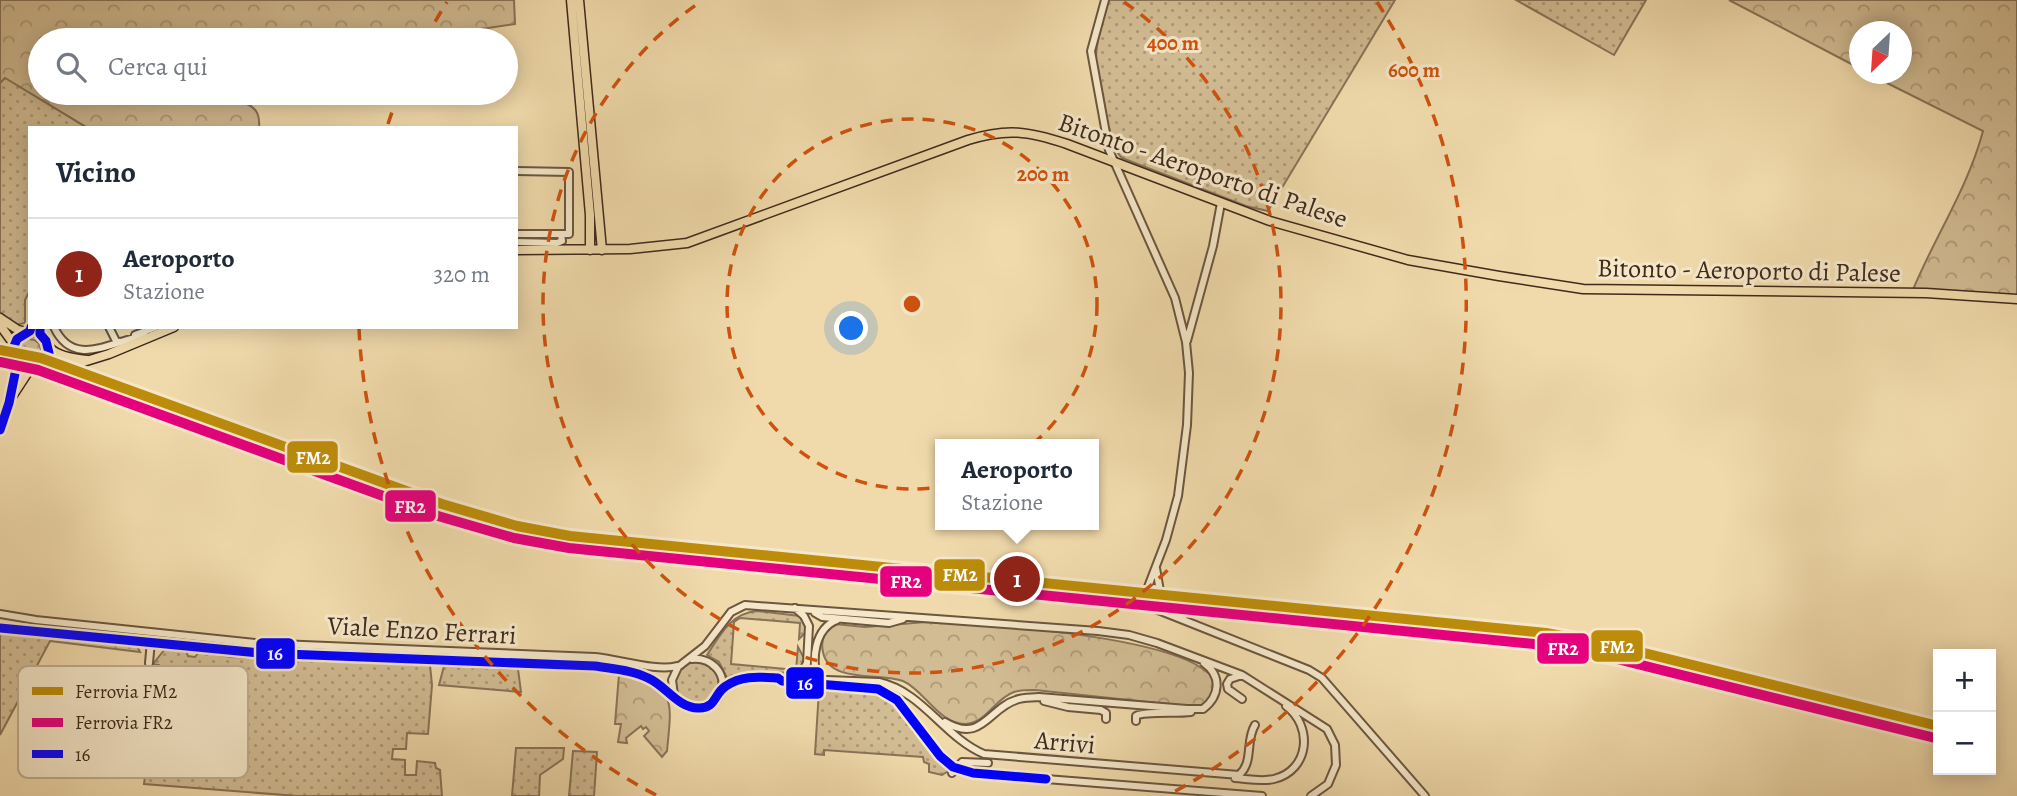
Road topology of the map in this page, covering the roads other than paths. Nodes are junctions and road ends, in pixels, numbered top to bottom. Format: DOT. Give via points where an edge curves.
graph roads {
  1 [pos="571,0"];
  2 [pos="579,0"];
  3 [pos="1105,0"];
  4 [pos="1114,163"];
  5 [pos="518,171"];
  6 [pos="1221,203"];
  7 [pos="518,234"];
  8 [pos="561,234"];
  9 [pos="518,242"];
  10 [pos="518,250"];
  11 [pos="590,250"];
  12 [pos="601,250"];
  13 [pos="2017,299"];
  14 [pos="0,318"];
  15 [pos="0,325"];
  16 [pos="55,329"];
  17 [pos="110,329"];
  18 [pos="29,330"];
  19 [pos="40,330"];
  20 [pos="155,331"];
  21 [pos="1186,342"];
  22 [pos="117,343"];
  23 [pos="12,346"];
  24 [pos="49,347"];
  25 [pos="0,353"];
  26 [pos="0,360"];
  27 [pos="88,360"];
  28 [pos="15,362"];
  29 [pos="46,362"];
  30 [pos="30,369"];
  31 [pos="9,403"];
  32 [pos="0,430"];
  33 [pos="1156,568"];
  34 [pos="1146,592"];
  35 [pos="1161,593"];
  36 [pos="1153,608"];
  37 [pos="796,609"];
  38 [pos="815,613"];
  39 [pos="0,614"];
  40 [pos="911,617"];
  41 [pos="838,619"];
  42 [pos="1187,622"];
  43 [pos="0,628"];
  44 [pos="151,641"];
  45 [pos="1194,656"];
  46 [pos="690,660"];
  47 [pos="149,663"];
  48 [pos="679,666"];
  49 [pos="799,675"];
  50 [pos="1242,675"];
  51 [pos="778,678"];
  52 [pos="817,678"];
  53 [pos="791,679"];
  54 [pos="1260,685"];
  55 [pos="722,688"];
  56 [pos="674,695"];
  57 [pos="1025,698"];
  58 [pos="1242,699"];
  59 [pos="1197,710"];
  60 [pos="932,714"];
  61 [pos="1106,719"];
  62 [pos="1136,722"];
  63 [pos="1255,725"];
  64 [pos="988,763"];
  65 [pos="952,774"];
  66 [pos="1202,775"];
  67 [pos="1255,795"];
  68 [pos="1262,796"];
  69 [pos="1311,796"];
  70 [pos="1425,796"];
  1 -- 11 [label="main road"];
  2 -- 12 [label="main road"];
  3 -- 4 [label="street" via="1091,51"];
  4 -- 6 [label="main road, Bitonto - Aeroporto di Palese"];
  4 -- 12 [label="main road, Bitonto - Aeroporto di Palese" via="1034,133 998,132 687,243"];
  4 -- 21 [label="street" via="1175,298"];
  5 -- 8 [label="street" via="569,172 569,234"];
  6 -- 13 [label="main road, Bitonto - Aeroporto di Palese" via="1408,260 1583,289 1926,293"];
  6 -- 21 [label="street"];
  7 -- 8 [label="street"];
  8 -- 9 [label="street" via="562,241 557,243"];
  10 -- 11 [label="main road, Bitonto - Aeroporto di Palese"];
  11 -- 12 [label="main road, Bitonto - Aeroporto di Palese"];
  14 -- 18 [label="main road" via="18,330"];
  15 -- 23 [label="main road"];
  16 -- 22 [label="street" via="76,349 95,350"];
  17 -- 22 [label="street"];
  18 -- 19 [label="main road"];
  18 -- 23 [label="main road"];
  19 -- 24 [label="main road"];
  20 -- 22 [label="street"];
  20 -- 27 [label="main road"];
  21 -- 33 [label="street" via="1185,454 1173,519"];
  23 -- 25 [label="street"];
  23 -- 28 [label="main road"];
  24 -- 27 [label="main road"];
  24 -- 29 [label="main road"];
  26 -- 28 [label="street"];
  27 -- 29 [label="main road"];
  28 -- 30 [label="main road"];
  28 -- 31 [label="main road"];
  29 -- 30 [label="main road"];
  30 -- 31 [label="main road"];
  31 -- 32 [label="main road"];
  33 -- 34 [label="street"];
  33 -- 35 [label="street"];
  34 -- 35 [label="street" via="1154,588"];
  34 -- 36 [label="street" via="1144,602"];
  35 -- 36 [label="street" via="1161,604"];
  35 -- 42 [label="street"];
  36 -- 42 [label="street"];
  37 -- 38 [label="street"];
  37 -- 40 [label="street"];
  37 -- 46 [label="street" via="745,605 732,612"];
  37 -- 49 [label="street" via="809,626 807,663"];
  38 -- 40 [label="street" via="892,620"];
  38 -- 41 [label="street"];
  39 -- 48 [label="street, Viale Enzo Ferrari" via="256,643 595,657 662,669"];
  40 -- 41 [label="street" via="889,623"];
  40 -- 45 [label="street" via="1109,632"];
  41 -- 52 [label="street" via="819,636"];
  42 -- 70 [label="street" via="1322,678"];
  43 -- 44 [label="street, Viale Enzo Ferrari"];
  44 -- 47 [label="street"];
  44 -- 56 [label="street, Viale Enzo Ferrari" via="260,653 595,666 647,677"];
  45 -- 50 [label="street"];
  45 -- 59 [label="street" via="1213,670 1218,688 1208,704"];
  46 -- 48 [label="street"];
  46 -- 55 [label="street" via="703,659 714,665"];
  48 -- 56 [label="street" via="672,680"];
  49 -- 52 [label="street"];
  49 -- 53 [label="street"];
  50 -- 54 [label="street"];
  50 -- 58 [label="street" via="1227,684"];
  51 -- 53 [label="street"];
  51 -- 55 [label="street" via="747,677"];
  51 -- 67 [label="street, bridge" via="889,694 947,763 959,770"];
  52 -- 53 [label="street"];
  52 -- 60 [label="street, Arrivi" via="891,685"];
  54 -- 66 [label="street" via="1301,722 1305,743 1292,770 1275,779"];
  54 -- 69 [label="street" via="1327,729 1333,738 1337,755 1333,776"];
  55 -- 56 [label="street, Viale Enzo Ferrari" via="716,701 702,709 687,707"];
  57 -- 59 [label="street"];
  57 -- 60 [label="street" via="975,727 951,726"];
  57 -- 61 [label="street" via="1101,710"];
  59 -- 62 [label="street" via="1174,715 1142,713"];
  60 -- 63 [label="street, Arrivi" via="984,754 1239,775 1247,764"];
  64 -- 65 [label="street" via="962,762"];
  67 -- 68 [label="street"];
}
